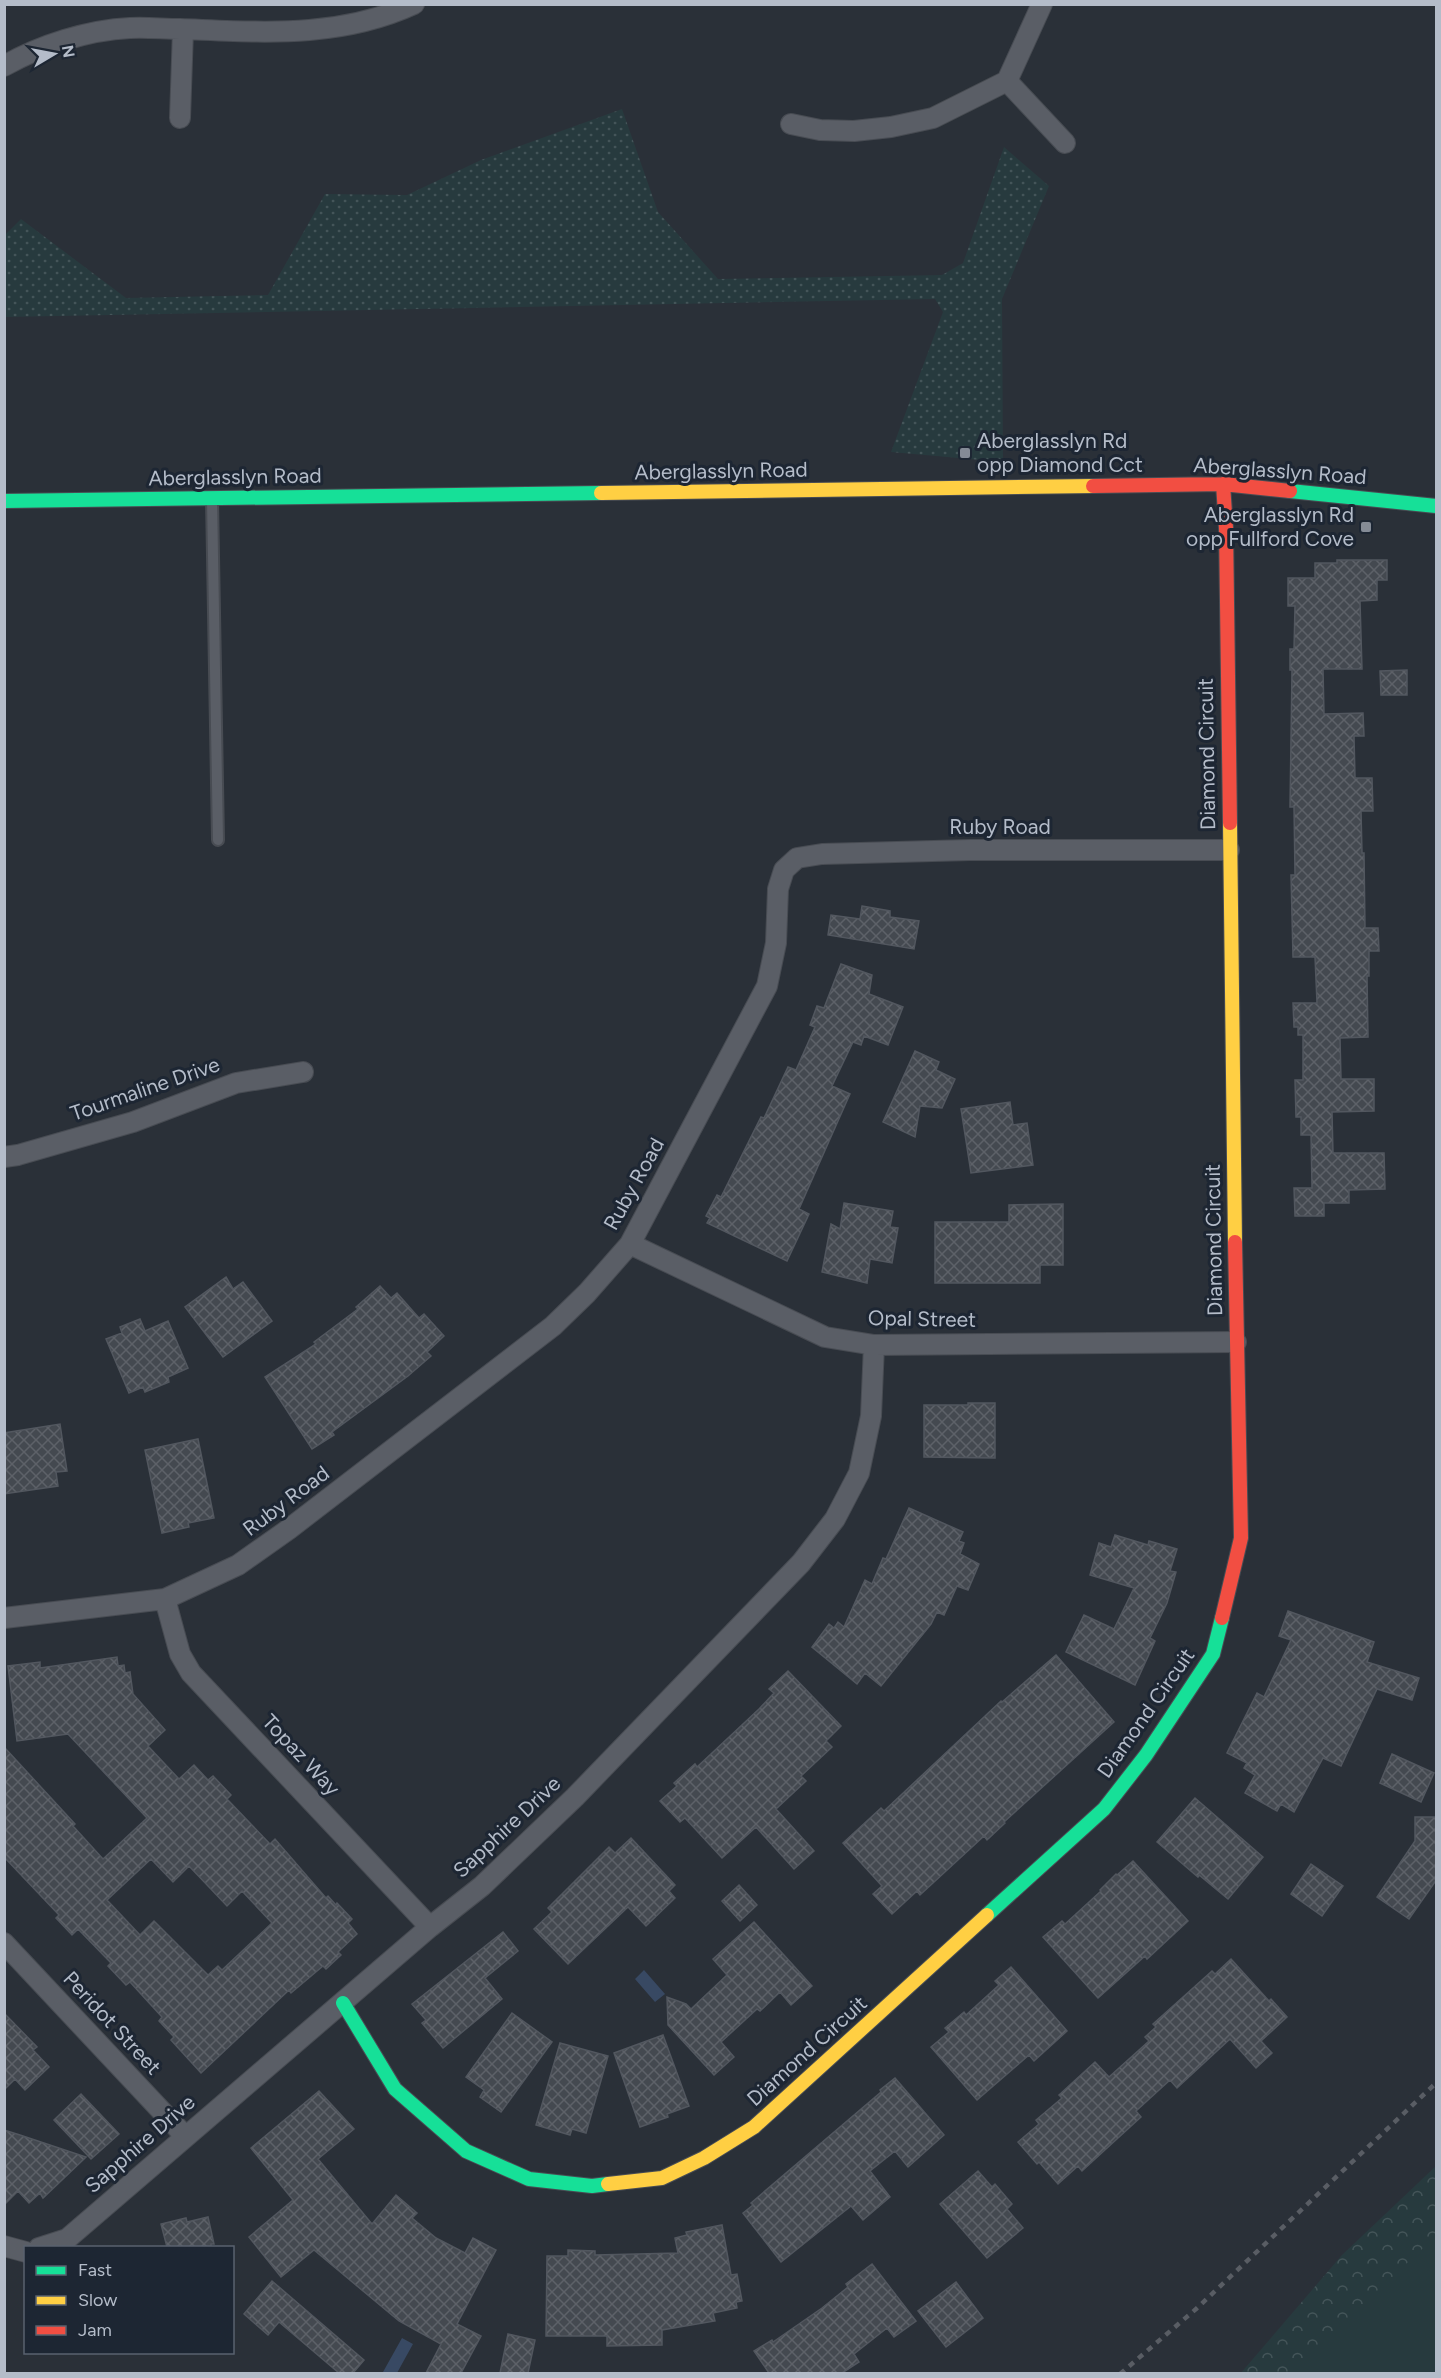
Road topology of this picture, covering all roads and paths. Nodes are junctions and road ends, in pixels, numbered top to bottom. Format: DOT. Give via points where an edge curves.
graph roads {
  1 [pos="414,4"];
  2 [pos="1042,4"];
  3 [pos="183,30"];
  4 [pos="4,66"];
  5 [pos="1007,81"];
  6 [pos="180,118"];
  7 [pos="791,124"];
  8 [pos="1065,143"];
  9 [pos="1223,484"];
  10 [pos="212,499"];
  11 [pos="4,501"];
  12 [pos="1437,506"];
  13 [pos="218,840"];
  14 [pos="1229,850"];
  15 [pos="303,1072"];
  16 [pos="4,1157"];
  17 [pos="630,1244"];
  18 [pos="1236,1342"];
  19 [pos="874,1345"];
  20 [pos="165,1599"];
  21 [pos="4,1618"];
  22 [pos="430,1927"];
  23 [pos="4,1943"];
  24 [pos="343,2002"];
  25 [pos="185,2136"];
  26 [pos="4,2246"];
  27 [pos="42,2246"];
  28 [pos="24,2251"];
  1 -- 3 [label="street" via="383,17 323,30"];
  2 -- 5 [label="street"];
  3 -- 4 [label="street" via="130,28 86,34"];
  3 -- 6 [label="street"];
  5 -- 7 [label="street" via="933,118 891,127 854,131"];
  5 -- 8 [label="street"];
  9 -- 10 [label="street, Aberglasslyn Road"];
  9 -- 12 [label="street, Aberglasslyn Road"];
  9 -- 14 [label="street, Diamond Circuit"];
  10 -- 11 [label="street, Aberglasslyn Road"];
  10 -- 13 [label="lane"];
  14 -- 17 [label="street, Ruby Road" via="970,850 797,858 784,870 778,889 776,943 767,986"];
  14 -- 18 [label="street, Diamond Circuit"];
  15 -- 16 [label="street, Tourmaline Drive" via="236,1083 133,1122"];
  17 -- 19 [label="street, Opal Street" via="825,1337"];
  17 -- 20 [label="street, Ruby Road" via="553,1326 299,1522 238,1565"];
  18 -- 19 [label="street, Opal Street"];
  18 -- 24 [label="street, Diamond Circuit" via="1241,1538 1213,1654 1146,1755 1104,1809 754,2127 662,2178 592,2186 529,2179 466,2151 395,2089"];
  19 -- 22 [label="street, Sapphire Drive" via="871,1416 859,1473 835,1518 801,1563 575,1797 482,1886"];
  20 -- 21 [label="street, Ruby Road"];
  20 -- 22 [label="street, Topaz Way" via="180,1654 191,1673"];
  22 -- 24 [label="street, Sapphire Drive"];
  23 -- 25 [label="street, Peridot Street"];
  24 -- 25 [label="street, Sapphire Drive"];
  25 -- 27 [label="street, Sapphire Drive" via="67,2239"];
  26 -- 28 [label="street"];
}
